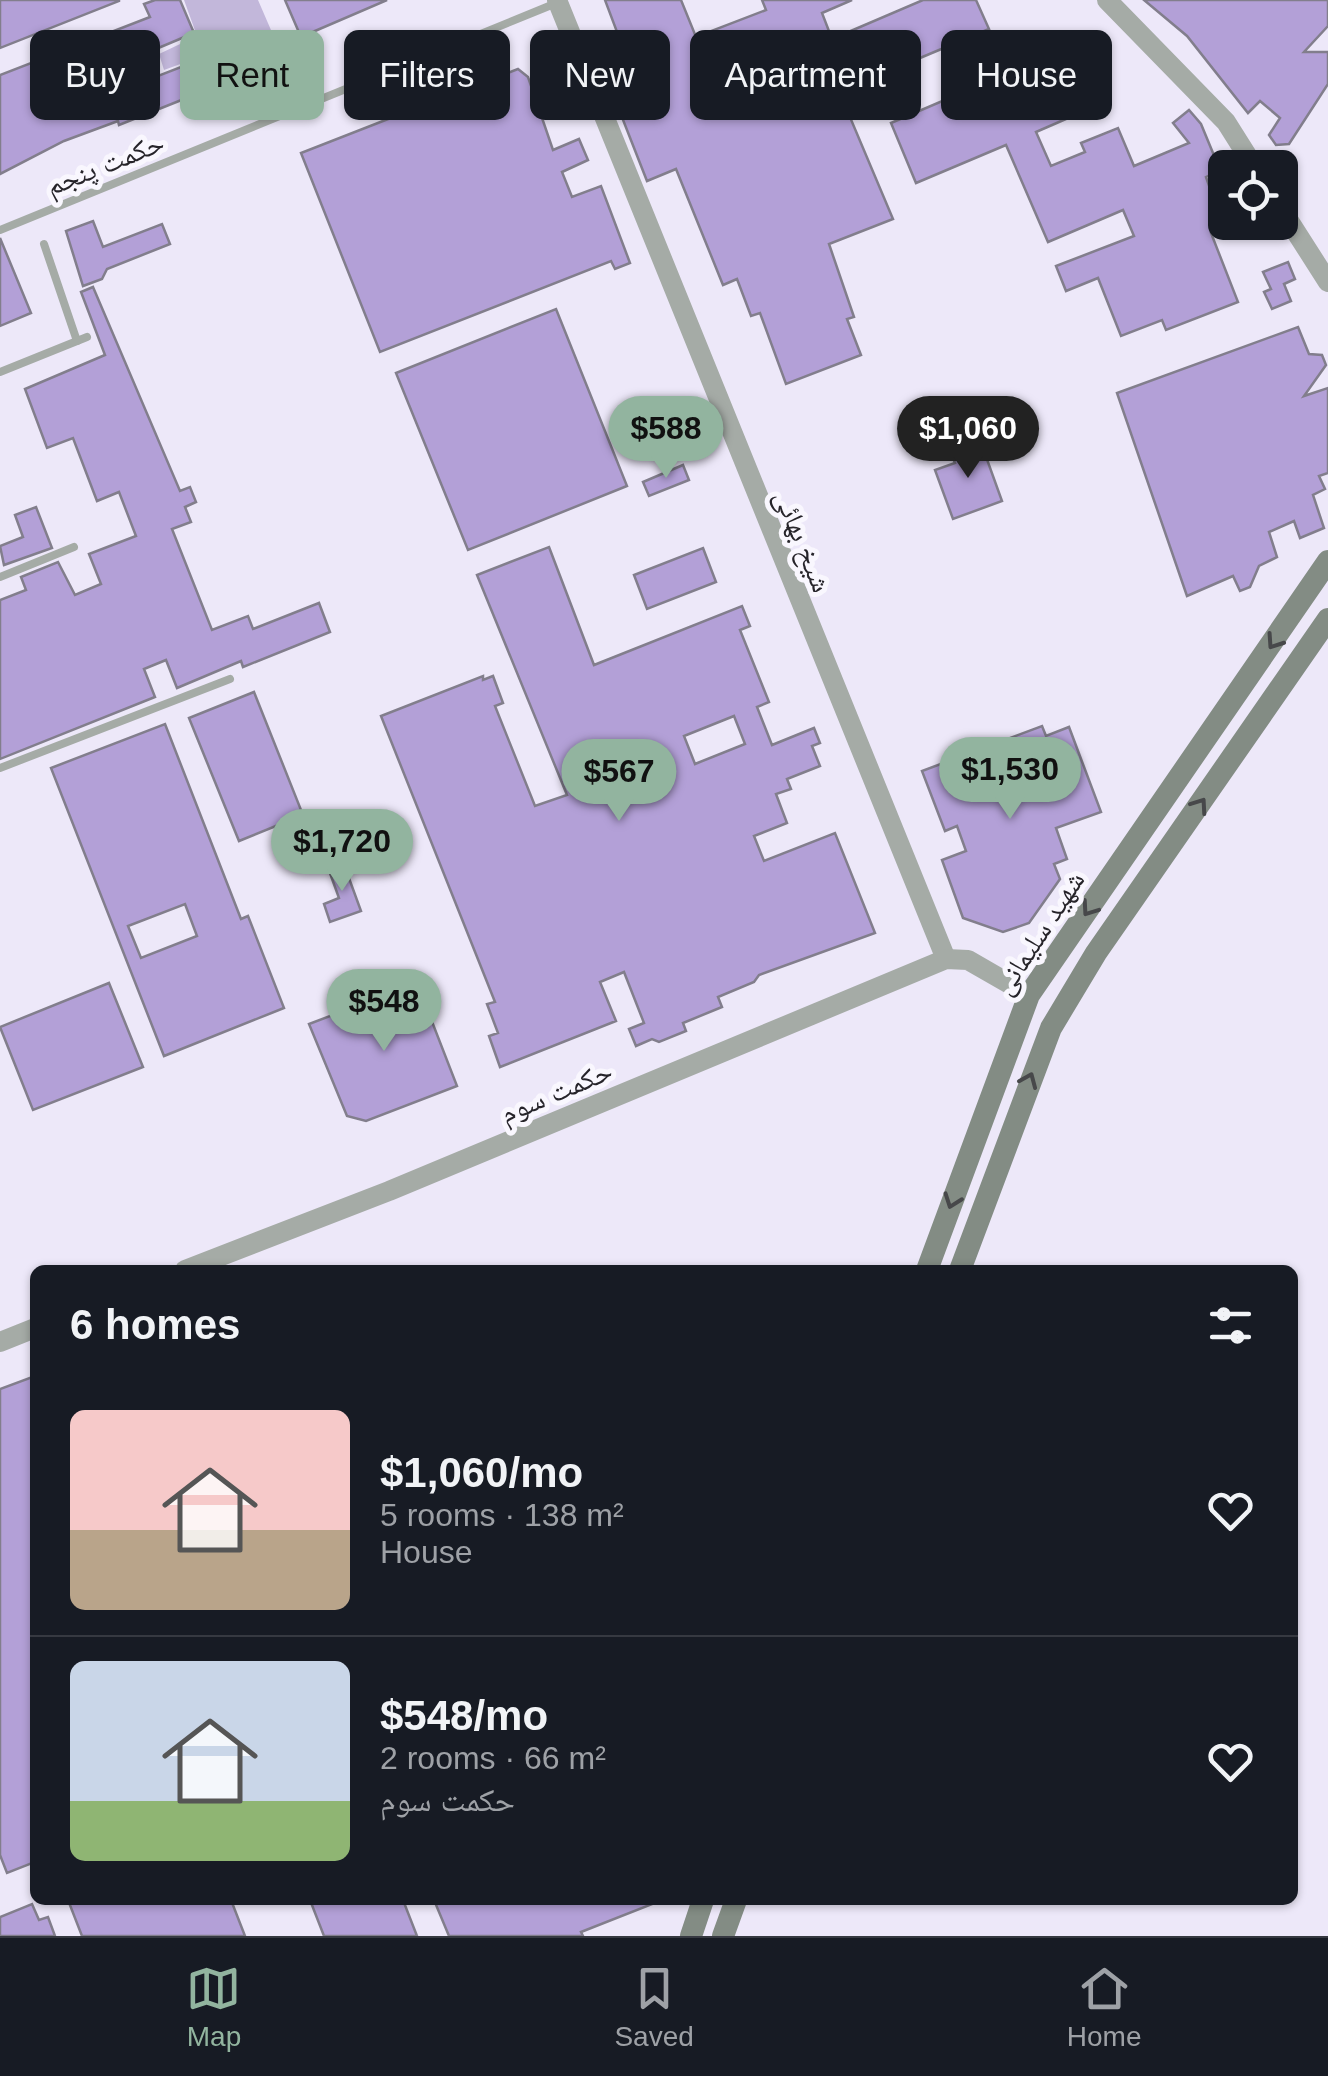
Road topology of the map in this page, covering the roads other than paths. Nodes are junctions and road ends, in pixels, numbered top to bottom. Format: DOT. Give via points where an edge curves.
graph roads {
  1 [pos="1108,0"];
  2 [pos="558,1"];
  3 [pos="1244,150"];
  4 [pos="0,230"];
  5 [pos="1298,235"];
  6 [pos="44,244"];
  7 [pos="1328,282"];
  8 [pos="87,337"];
  9 [pos="77,341"];
  10 [pos="0,372"];
  11 [pos="74,547"];
  12 [pos="1328,560"];
  13 [pos="0,577"];
  14 [pos="1328,619"];
  15 [pos="230,679"];
  16 [pos="0,768"];
  17 [pos="946,959"];
  18 [pos="1029,995"];
  19 [pos="198,1265"];
  20 [pos="930,1265"];
  21 [pos="962,1265"];
  22 [pos="30,1330"];
  23 [pos="0,1342"];
  24 [pos="701,1905"];
  25 [pos="734,1905"];
  26 [pos="690,1936"];
  27 [pos="724,1936"];
  1 -- 3 [label="street" via="1226,122"];
  2 -- 4 [label="lane, حکمت پنجم"];
  2 -- 17 [label="street, شیخ بهائی"];
  5 -- 7 [label="street"];
  6 -- 9 [label="lane"];
  8 -- 9 [label="lane"];
  9 -- 10 [label="lane"];
  11 -- 13 [label="lane"];
  12 -- 18 [label="main road, شهید سلیمانی, one-way"];
  21 -- 14 [label="main road, one-way" via="1051,1028"];
  15 -- 16 [label="lane"];
  17 -- 18 [label="street" via="968,960"];
  17 -- 19 [label="street, حکمت سوم"];
  18 -- 20 [label="main road, شهید سلیمانی, one-way"];
  22 -- 23 [label="street"];
  24 -- 26 [label="main road"];
  25 -- 27 [label="main road"];
}
